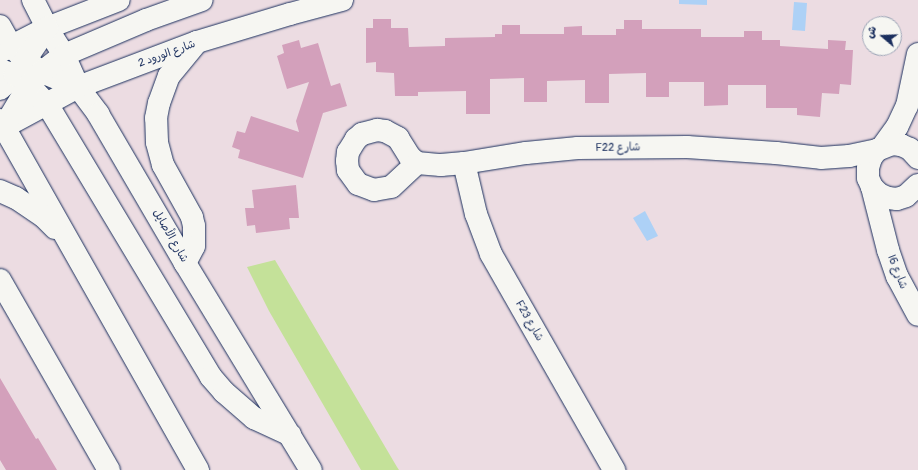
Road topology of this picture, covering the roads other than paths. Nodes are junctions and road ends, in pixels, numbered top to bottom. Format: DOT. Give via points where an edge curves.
graph roads {
  1 [pos="33,0"];
  2 [pos="119,0"];
  3 [pos="202,0"];
  4 [pos="342,0"];
  5 [pos="0,26"];
  6 [pos="47,28"];
  7 [pos="197,42"];
  8 [pos="918,54"];
  9 [pos="64,55"];
  10 [pos="15,68"];
  11 [pos="78,87"];
  12 [pos="47,104"];
  13 [pos="907,106"];
  14 [pos="1,125"];
  15 [pos="880,148"];
  16 [pos="917,156"];
  17 [pos="821,158"];
  18 [pos="417,163"];
  19 [pos="464,163"];
  20 [pos="871,185"];
  21 [pos="0,190"];
  22 [pos="914,190"];
  23 [pos="67,239"];
  24 [pos="888,250"];
  25 [pos="185,263"];
  26 [pos="0,280"];
  27 [pos="918,315"];
  28 [pos="290,435"];
  29 [pos="108,470"];
  30 [pos="198,470"];
  31 [pos="311,470"];
  32 [pos="614,470"];
  1 -- 6 [label="main road, شارع الأصايل"];
  2 -- 6 [label="main road"];
  3 -- 9 [label="main road" via="146,20"];
  4 -- 7 [label="main road, شارع الورود 2"];
  5 -- 10 [label="main road"];
  6 -- 9 [label="main road, شارع الأصايل"];
  6 -- 10 [label="main road"];
  7 -- 11 [label="main road, شارع الورود 2"];
  7 -- 25 [label="main road" via="169,76 156,118 157,142 163,165 192,217 194,226 194,246"];
  8 -- 13 [label="main road"];
  9 -- 10 [label="main road"];
  9 -- 11 [label="main road, شارع الأصايل"];
  10 -- 11 [label="main road"];
  10 -- 12 [label="main road"];
  10 -- 14 [label="main road"];
  11 -- 12 [label="main road, شارع الورود 2"];
  11 -- 25 [label="main road, شارع الأصايل" via="98,114"];
  12 -- 14 [label="main road, شارع الورود 2"];
  12 -- 28 [label="main road" via="211,377 254,418"];
  13 -- 15 [label="main road" via="897,127"];
  13 -- 16 [label="main road"];
  14 -- 23 [label="main road"];
  15 -- 16 [label="main road, F22 شارع" via="892,144 901,145"];
  15 -- 17 [label="main road, F22 شارع" via="849,156"];
  15 -- 20 [label="main road, I6 شارع" via="871,158 868,168"];
  17 -- 19 [label="main road, F22 شارع" via="731,149 636,147 578,148"];
  17 -- 20 [label="main road, F22 شارع"];
  18 -- 19 [label="main road, F22 شارع" via="441,166"];
  19 -- 32 [label="main road, F23 شارع" via="476,214 491,254"];
  20 -- 22 [label="main road, F22 شارع" via="879,194 888,198 897,199"];
  20 -- 24 [label="main road, I6 شارع"];
  21 -- 23 [label="main road" via="43,216"];
  22 -- 24 [label="main road, I6 شارع" via="893,222"];
  23 -- 30 [label="main road"];
  24 -- 27 [label="main road, I6 شارع" via="904,291"];
  25 -- 28 [label="main road, شارع الأصايل"];
  26 -- 29 [label="main road"];
  28 -- 31 [label="main road, شارع الأصايل"];
}
